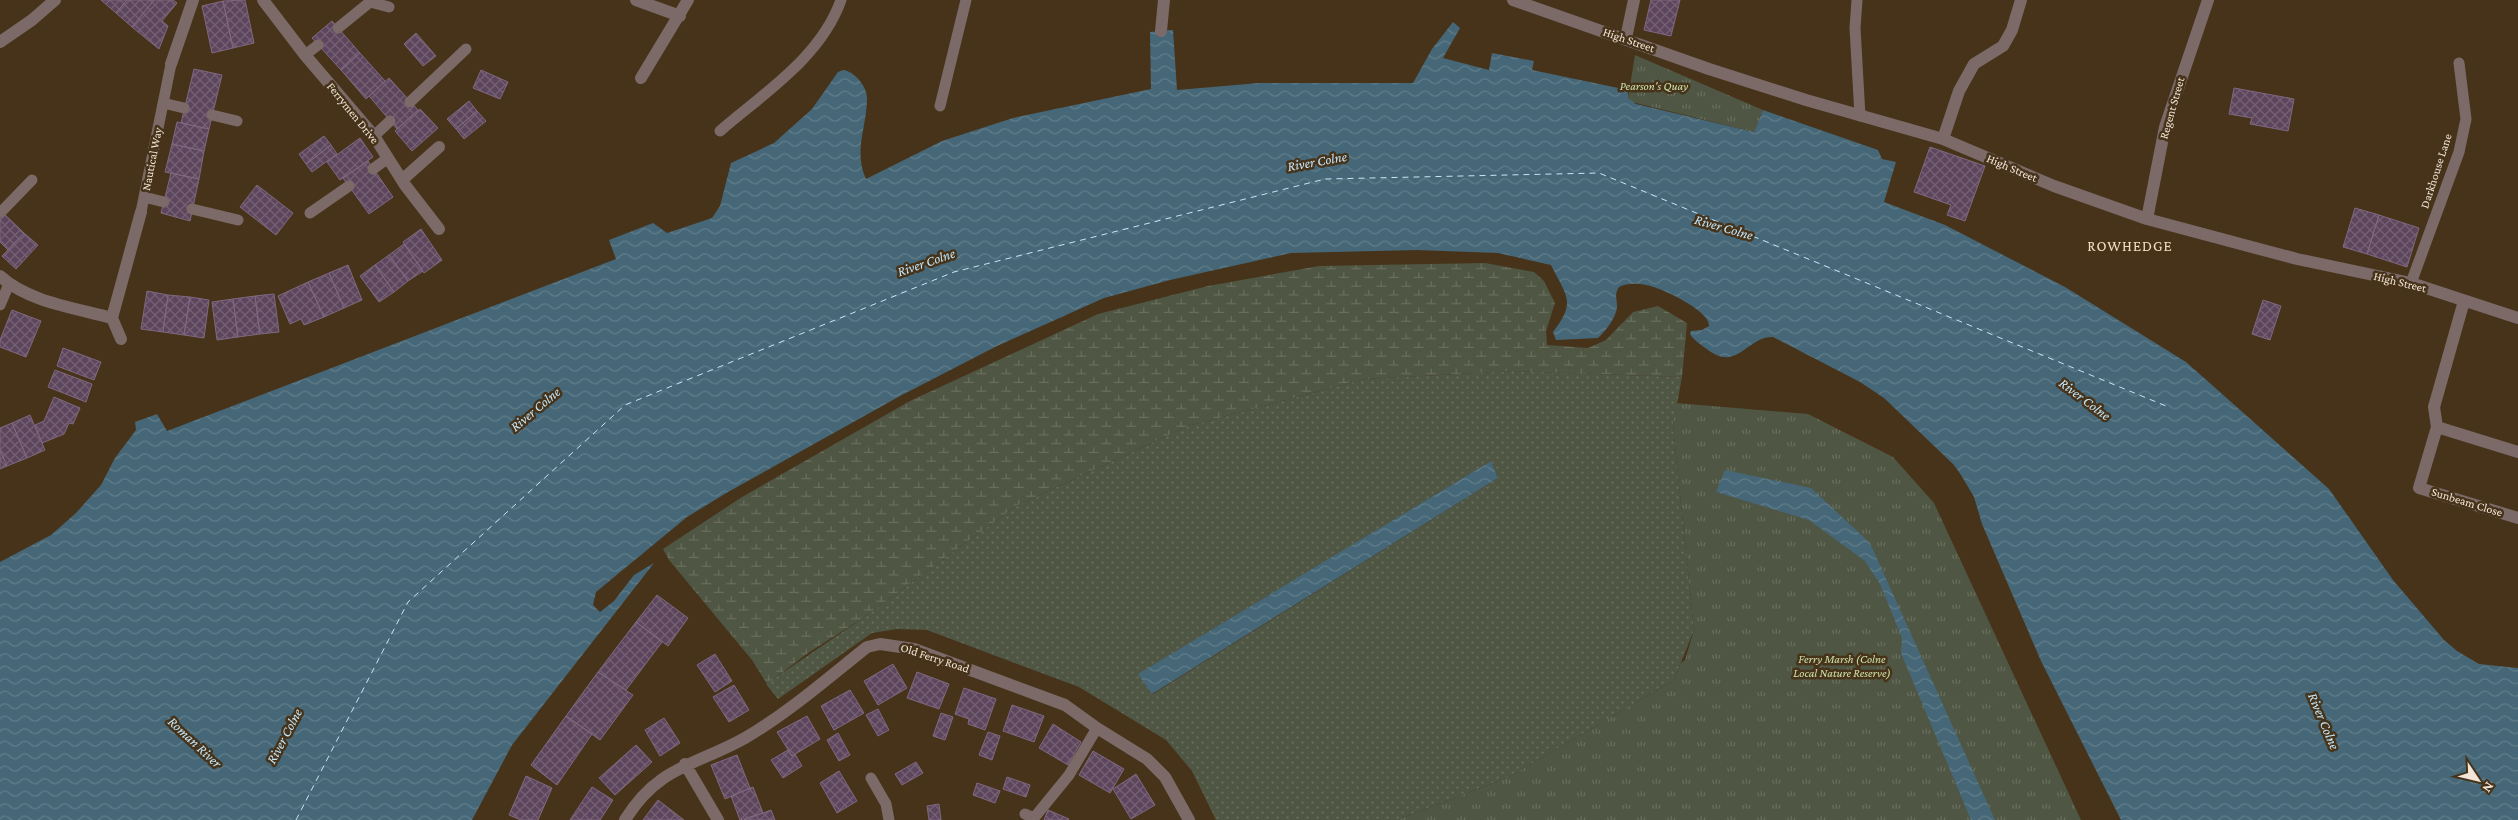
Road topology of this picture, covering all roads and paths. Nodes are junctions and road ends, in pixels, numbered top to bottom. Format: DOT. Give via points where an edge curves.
graph roads {
  1 [pos="55,0"];
  2 [pos="193,0"];
  3 [pos="263,0"];
  4 [pos="636,0"];
  5 [pos="688,0"];
  6 [pos="841,0"];
  7 [pos="966,0"];
  8 [pos="1164,0"];
  9 [pos="1512,0"];
  10 [pos="1634,0"];
  11 [pos="1857,0"];
  12 [pos="2021,0"];
  13 [pos="2208,0"];
  14 [pos="389,7"];
  15 [pos="680,16"];
  16 [pos="338,28"];
  17 [pos="1161,31"];
  18 [pos="1626,38"];
  19 [pos="0,42"];
  20 [pos="318,44"];
  21 [pos="466,49"];
  22 [pos="305,55"];
  23 [pos="2459,63"];
  24 [pos="171,64"];
  25 [pos="641,78"];
  26 [pos="410,102"];
  27 [pos="163,103"];
  28 [pos="940,106"];
  29 [pos="184,108"];
  30 [pos="212,115"];
  31 [pos="1860,116"];
  32 [pos="237,121"];
  33 [pos="390,121"];
  34 [pos="720,131"];
  35 [pos="374,136"];
  36 [pos="1943,139"];
  37 [pos="439,147"];
  38 [pos="388,158"];
  39 [pos="373,169"];
  40 [pos="32,180"];
  41 [pos="402,180"];
  42 [pos="349,186"];
  43 [pos="144,197"];
  44 [pos="164,202"];
  45 [pos="192,209"];
  46 [pos="1,212"];
  47 [pos="141,212"];
  48 [pos="310,213"];
  49 [pos="2148,219"];
  50 [pos="238,220"];
  51 [pos="439,229"];
  52 [pos="4,280"];
  53 [pos="2411,283"];
  54 [pos="2464,301"];
  55 [pos="0,305"];
  56 [pos="112,318"];
  57 [pos="2518,318"];
  58 [pos="120,339"];
  59 [pos="2437,427"];
  60 [pos="2518,452"];
  61 [pos="2518,518"];
  62 [pos="1097,728"];
  63 [pos="685,764"];
  64 [pos="871,778"];
  65 [pos="1025,814"];
  66 [pos="625,820"];
  67 [pos="718,820"];
  68 [pos="889,820"];
  69 [pos="1189,820"];
  1 -- 19 [label="street"];
  2 -- 24 [label="street, Nautical Way"];
  3 -- 22 [label="street, Ferrymen Drive"];
  4 -- 15 [label="street"];
  5 -- 15 [label="street"];
  6 -- 34 [label="lane" via="834,19 809,55"];
  7 -- 28 [label="lane"];
  8 -- 17 [label="street"];
  9 -- 18 [label="street, High Street"];
  10 -- 18 [label="street"];
  11 -- 31 [label="lane" via="1855,28"];
  12 -- 36 [label="street" via="2012,30 2003,46 1974,64 1959,91"];
  13 -- 49 [label="street, Regent Street" via="2165,127"];
  14 -- 16 [label="lane" via="370,2"];
  15 -- 25 [label="street"];
  18 -- 31 [label="street, High Street" via="1709,69"];
  20 -- 22 [label="lane"];
  21 -- 26 [label="lane"];
  22 -- 35 [label="street, Ferrymen Drive"];
  23 -- 53 [label="lane, Darkhouse Lane" via="2466,119 2459,152"];
  24 -- 27 [label="lane, Nautical Way"];
  27 -- 29 [label="lane"];
  27 -- 43 [label="lane, Nautical Way"];
  30 -- 32 [label="lane"];
  31 -- 36 [label="street, High Street"];
  33 -- 35 [label="lane"];
  35 -- 38 [label="street, Ferrymen Drive"];
  36 -- 49 [label="street, High Street" via="2054,186"];
  37 -- 41 [label="street"];
  38 -- 39 [label="lane"];
  38 -- 41 [label="street, Ferrymen Drive"];
  40 -- 46 [label="lane"];
  41 -- 51 [label="street, Ferrymen Drive"];
  42 -- 48 [label="lane"];
  43 -- 44 [label="lane"];
  43 -- 47 [label="lane, Nautical Way"];
  45 -- 50 [label="lane"];
  47 -- 56 [label="street, Nautical Way"];
  49 -- 53 [label="street, High Street" via="2297,258"];
  52 -- 55 [label="lane"];
  52 -- 56 [label="street" via="36,296"];
  53 -- 54 [label="street, High Street"];
  54 -- 57 [label="street, High Street"];
  54 -- 59 [label="street, Sunbeam Close" via="2434,407"];
  56 -- 58 [label="street"];
  59 -- 60 [label="street"];
  59 -- 61 [label="street, Sunbeam Close" via="2419,488"];
  62 -- 63 [label="street, Old Ferry Road" via="1065,705 914,649 880,644 867,647 745,737"];
  62 -- 65 [label="lane" via="1070,775 1034,818"];
  62 -- 69 [label="street, Old Ferry Road" via="1142,755 1165,777"];
  63 -- 66 [label="street, Old Ferry Road" via="653,785"];
  63 -- 67 [label="street"];
  64 -- 68 [label="lane" via="886,804"];
}
